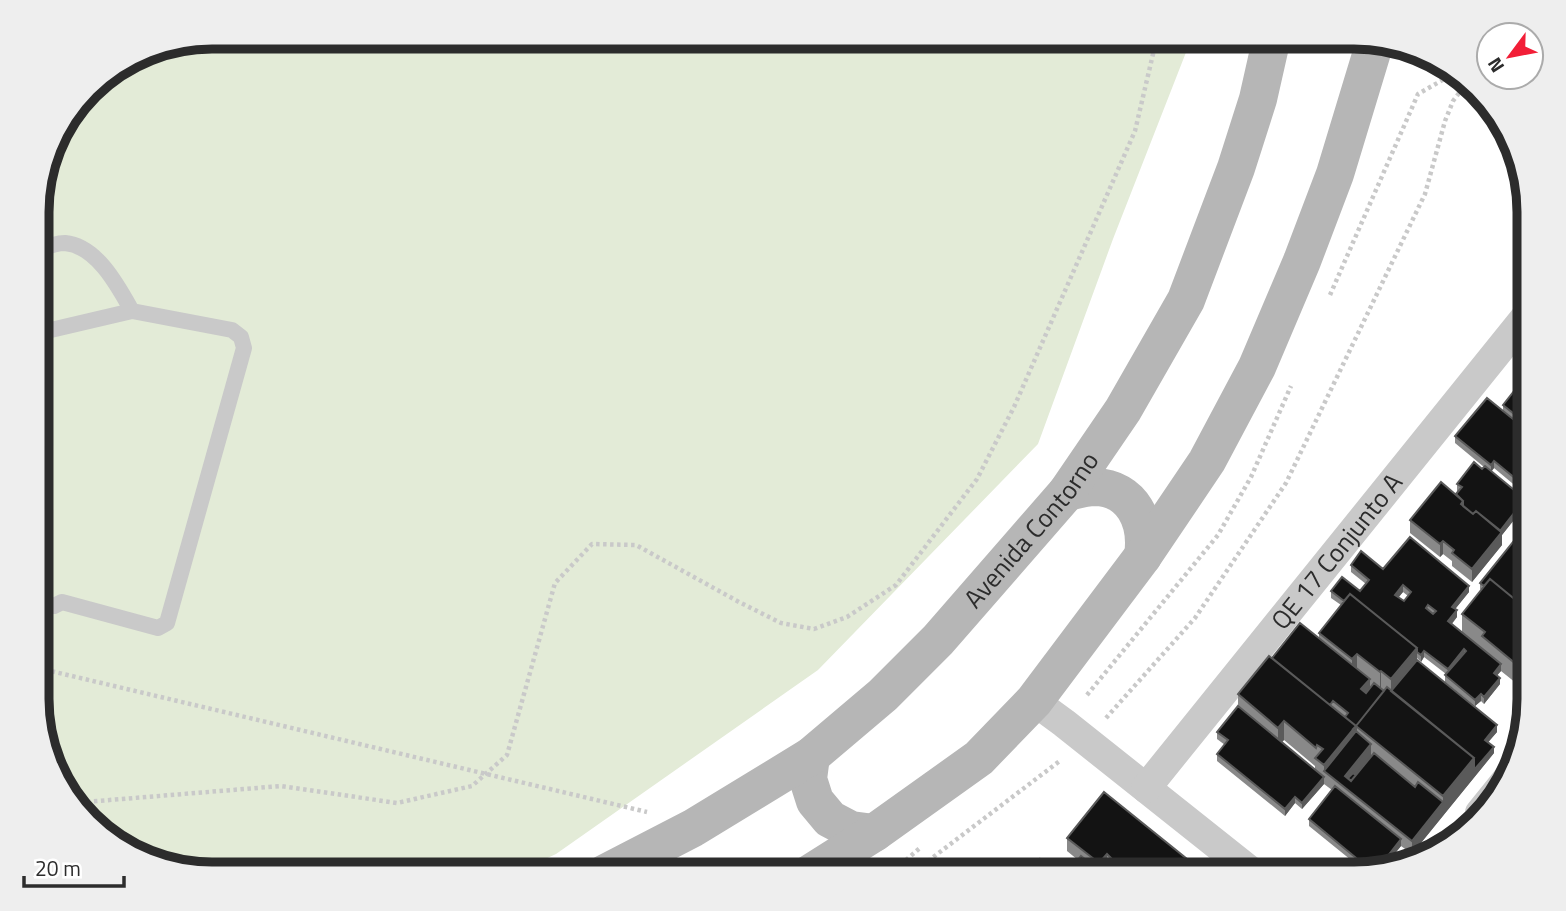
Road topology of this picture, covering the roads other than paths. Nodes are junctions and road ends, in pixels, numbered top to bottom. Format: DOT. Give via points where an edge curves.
graph roads {
  1 [pos="1269,49"];
  2 [pos="1373,50"];
  3 [pos="49,246"];
  4 [pos="132,311"];
  5 [pos="1517,328"];
  6 [pos="49,330"];
  7 [pos="1067,492"];
  8 [pos="1143,556"];
  9 [pos="49,605"];
  10 [pos="1034,701"];
  11 [pos="811,756"];
  12 [pos="1146,788"];
  13 [pos="874,833"];
  14 [pos="627,862"];
  15 [pos="828,862"];
  16 [pos="1234,862"];
  1 -- 7 [label="main road, Avenida Contorno" via="1237,168 1186,300 1123,410"];
  2 -- 8 [label="main road" via="1335,174 1257,367 1207,461"];
  3 -- 4 [label="lane" via="63,243 89,252 114,280"];
  4 -- 6 [label="lane"];
  4 -- 9 [label="lane" via="232,330 241,337 244,348 167,623 158,628 62,602"];
  5 -- 12 [label="street, QE 17 Conjunto A"];
  7 -- 8 [label="main road" via="1110,489 1132,504 1144,528"];
  7 -- 11 [label="main road, Avenida Contorno" via="938,640 884,695"];
  8 -- 10 [label="main road"];
  10 -- 12 [label="street"];
  10 -- 13 [label="main road" via="979,758"];
  11 -- 13 [label="main road" via="808,779 816,801 830,819 851,830"];
  11 -- 14 [label="main road, Avenida Contorno"];
  12 -- 16 [label="street"];
  13 -- 15 [label="main road"];
}
